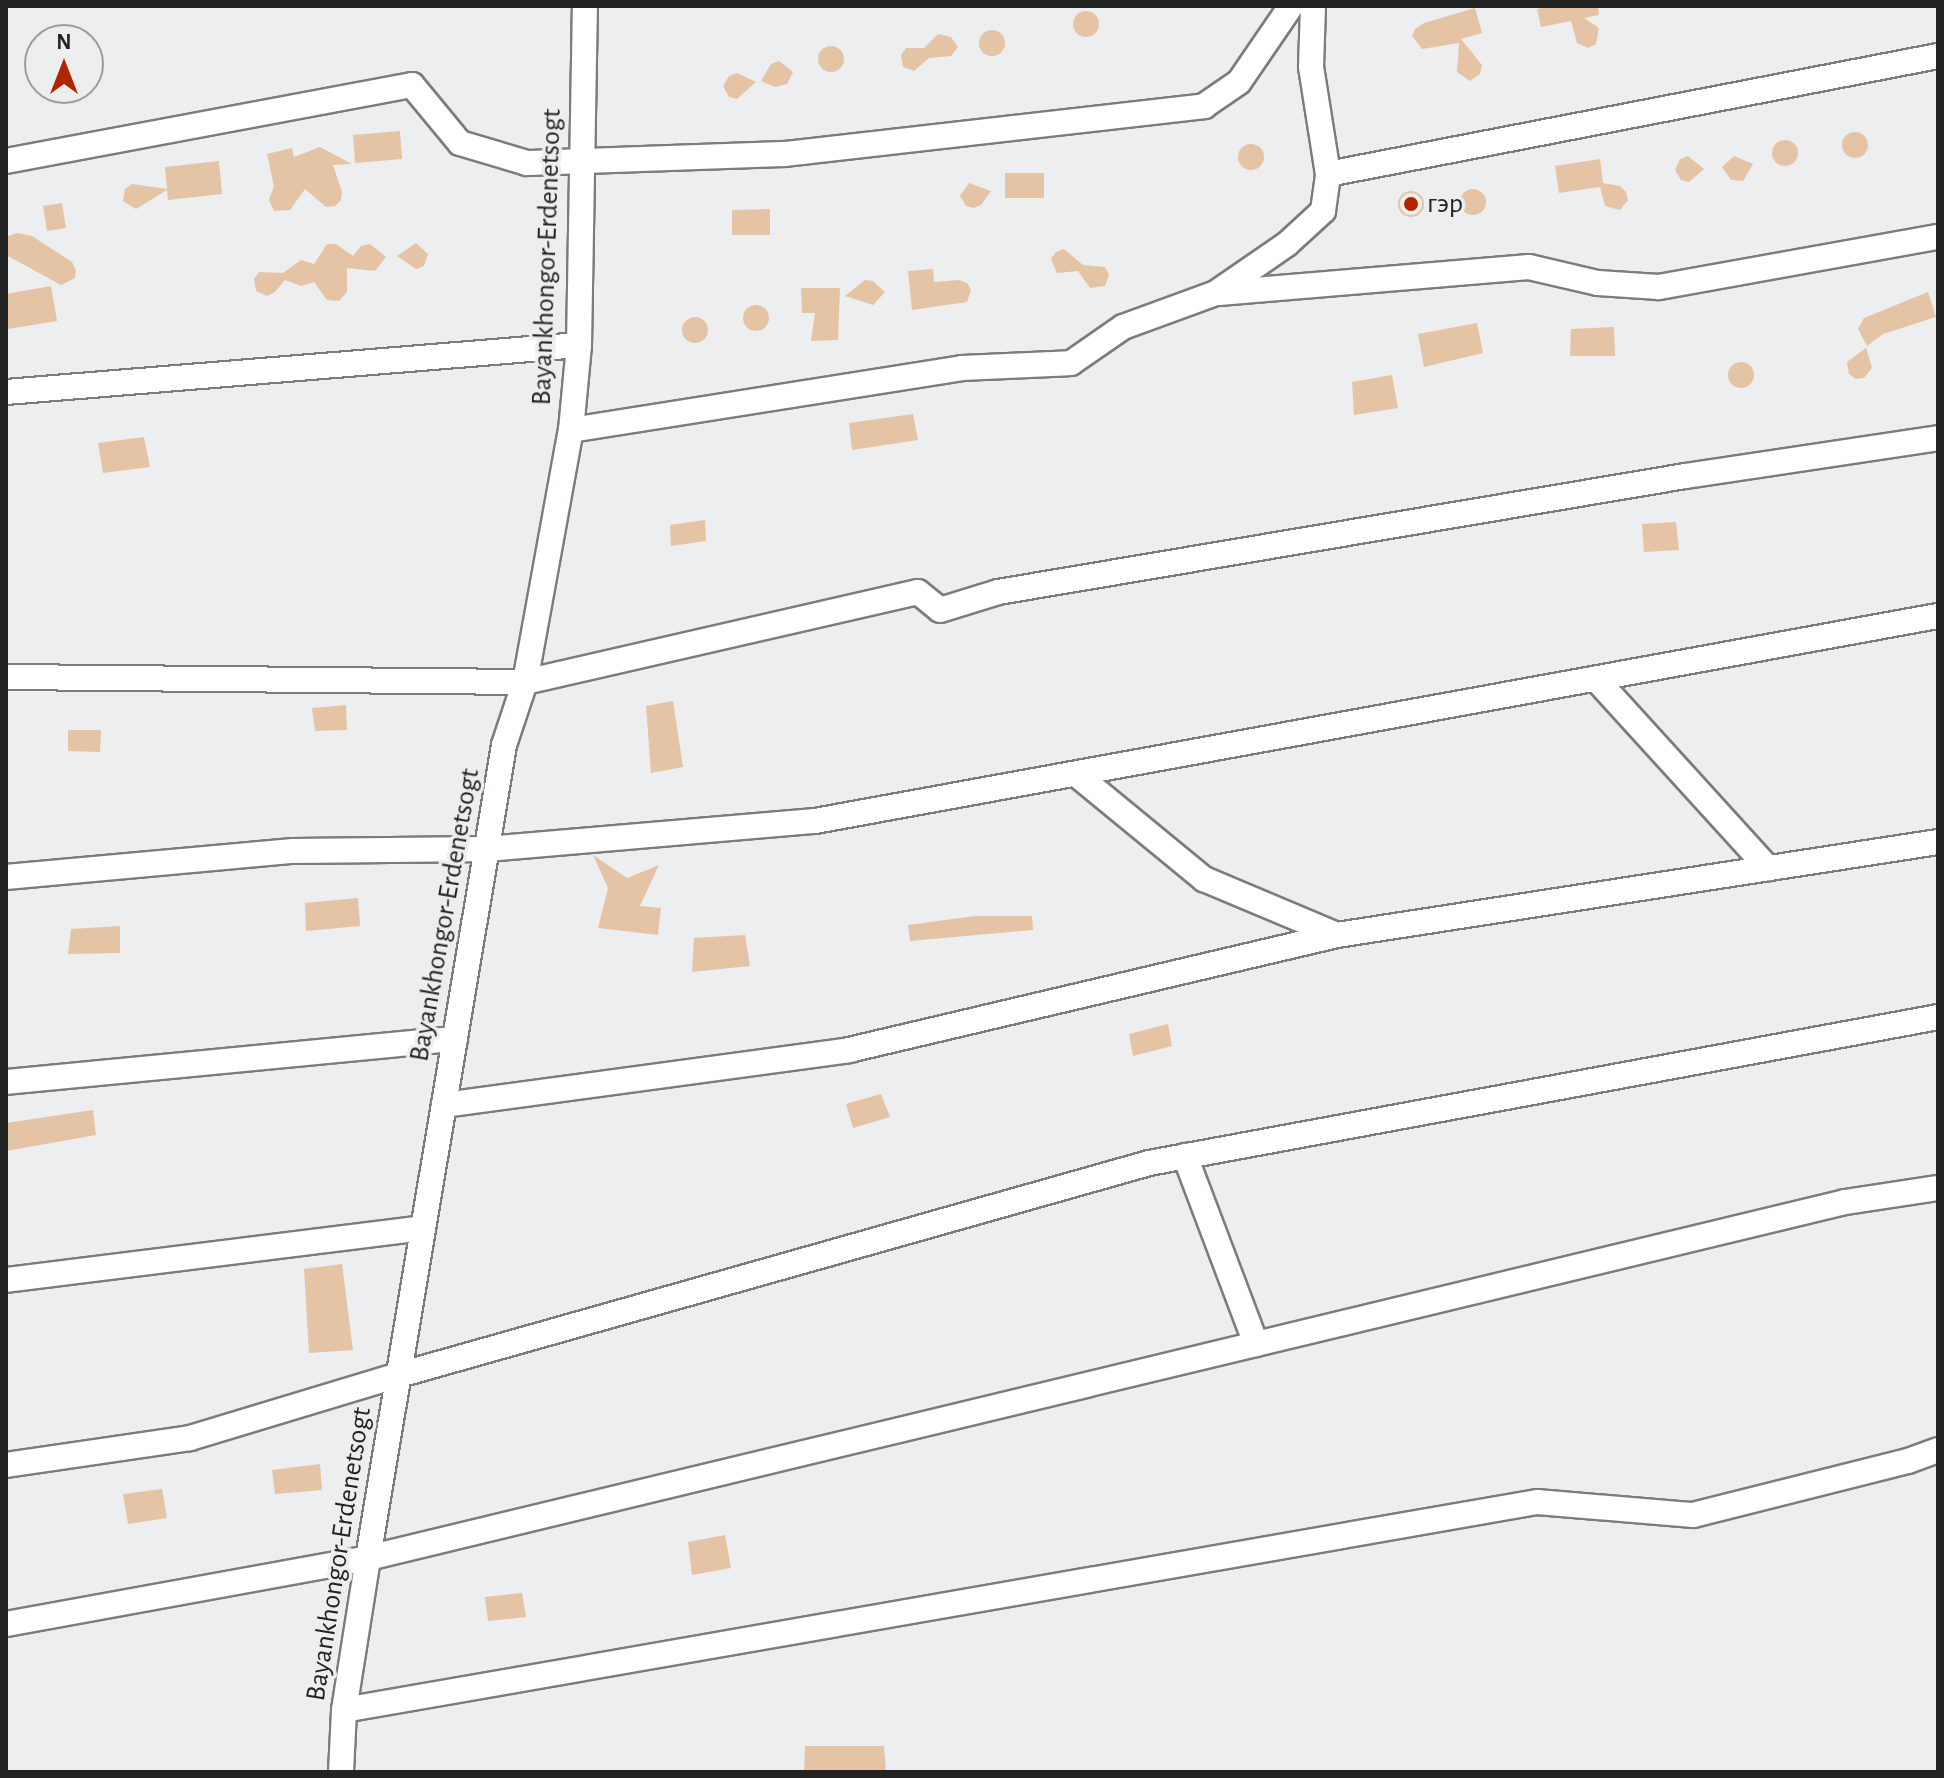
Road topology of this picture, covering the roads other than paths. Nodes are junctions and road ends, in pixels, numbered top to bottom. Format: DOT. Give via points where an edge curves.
graph roads {
  1 [pos="585,6"];
  2 [pos="1291,6"];
  3 [pos="1313,6"];
  4 [pos="1938,56"];
  5 [pos="6,161"];
  6 [pos="580,163"];
  7 [pos="1328,174"];
  8 [pos="1938,237"];
  9 [pos="1216,293"];
  10 [pos="579,345"];
  11 [pos="6,392"];
  12 [pos="571,430"];
  13 [pos="1938,438"];
  14 [pos="1938,616"];
  15 [pos="6,677"];
  16 [pos="1596,679"];
  17 [pos="525,682"];
  18 [pos="1076,774"];
  19 [pos="1938,842"];
  20 [pos="487,849"];
  21 [pos="1768,868"];
  22 [pos="6,877"];
  23 [pos="1337,935"];
  24 [pos="1938,1017"];
  25 [pos="455,1039"];
  26 [pos="6,1082"];
  27 [pos="444,1105"];
  28 [pos="1185,1156"];
  29 [pos="1938,1188"];
  30 [pos="423,1228"];
  31 [pos="6,1280"];
  32 [pos="1256,1344"];
  33 [pos="399,1375"];
  34 [pos="1938,1450"];
  35 [pos="6,1465"];
  36 [pos="368,1558"];
  37 [pos="6,1624"];
  38 [pos="344,1710"];
  39 [pos="341,1772"];
  1 -- 6 [label="street, Bayankhongor-Erdenetsogt"];
  2 -- 6 [label="street" via="1239,82 1204,106 785,154"];
  3 -- 7 [label="street" via="1311,67"];
  4 -- 7 [label="street"];
  5 -- 6 [label="street" via="412,85 460,143 527,163"];
  6 -- 10 [label="street, Bayankhongor-Erdenetsogt"];
  7 -- 9 [label="street" via="1323,211 1287,244"];
  8 -- 9 [label="street" via="1659,287 1598,283 1529,267"];
  9 -- 12 [label="street" via="1123,327 1071,363 962,368"];
  10 -- 11 [label="street"];
  10 -- 12 [label="street, Bayankhongor-Erdenetsogt"];
  12 -- 17 [label="street, Bayankhongor-Erdenetsogt"];
  13 -- 17 [label="street" via="1030,587 940,610 918,592"];
  14 -- 16 [label="street"];
  15 -- 17 [label="street"];
  16 -- 18 [label="street"];
  16 -- 21 [label="street"];
  17 -- 20 [label="street, Bayankhongor-Erdenetsogt" via="504,745"];
  18 -- 20 [label="street" via="815,821"];
  18 -- 23 [label="street" via="1204,879"];
  19 -- 21 [label="street"];
  20 -- 22 [label="street" via="293,851"];
  20 -- 25 [label="street, Bayankhongor-Erdenetsogt"];
  21 -- 23 [label="street"];
  23 -- 27 [label="street" via="849,1050"];
  24 -- 28 [label="street"];
  25 -- 26 [label="street"];
  25 -- 27 [label="street, Bayankhongor-Erdenetsogt"];
  27 -- 30 [label="street, Bayankhongor-Erdenetsogt"];
  28 -- 32 [label="street"];
  28 -- 33 [label="street"];
  29 -- 32 [label="street" via="1845,1202"];
  30 -- 31 [label="street"];
  30 -- 33 [label="street, Bayankhongor-Erdenetsogt"];
  32 -- 36 [label="street"];
  33 -- 35 [label="street" via="190,1438"];
  33 -- 36 [label="street, Bayankhongor-Erdenetsogt"];
  34 -- 38 [label="street" via="1693,1515 1537,1502"];
  36 -- 37 [label="street"];
  36 -- 38 [label="street, Bayankhongor-Erdenetsogt"];
  38 -- 39 [label="street, Bayankhongor-Erdenetsogt"];
}
